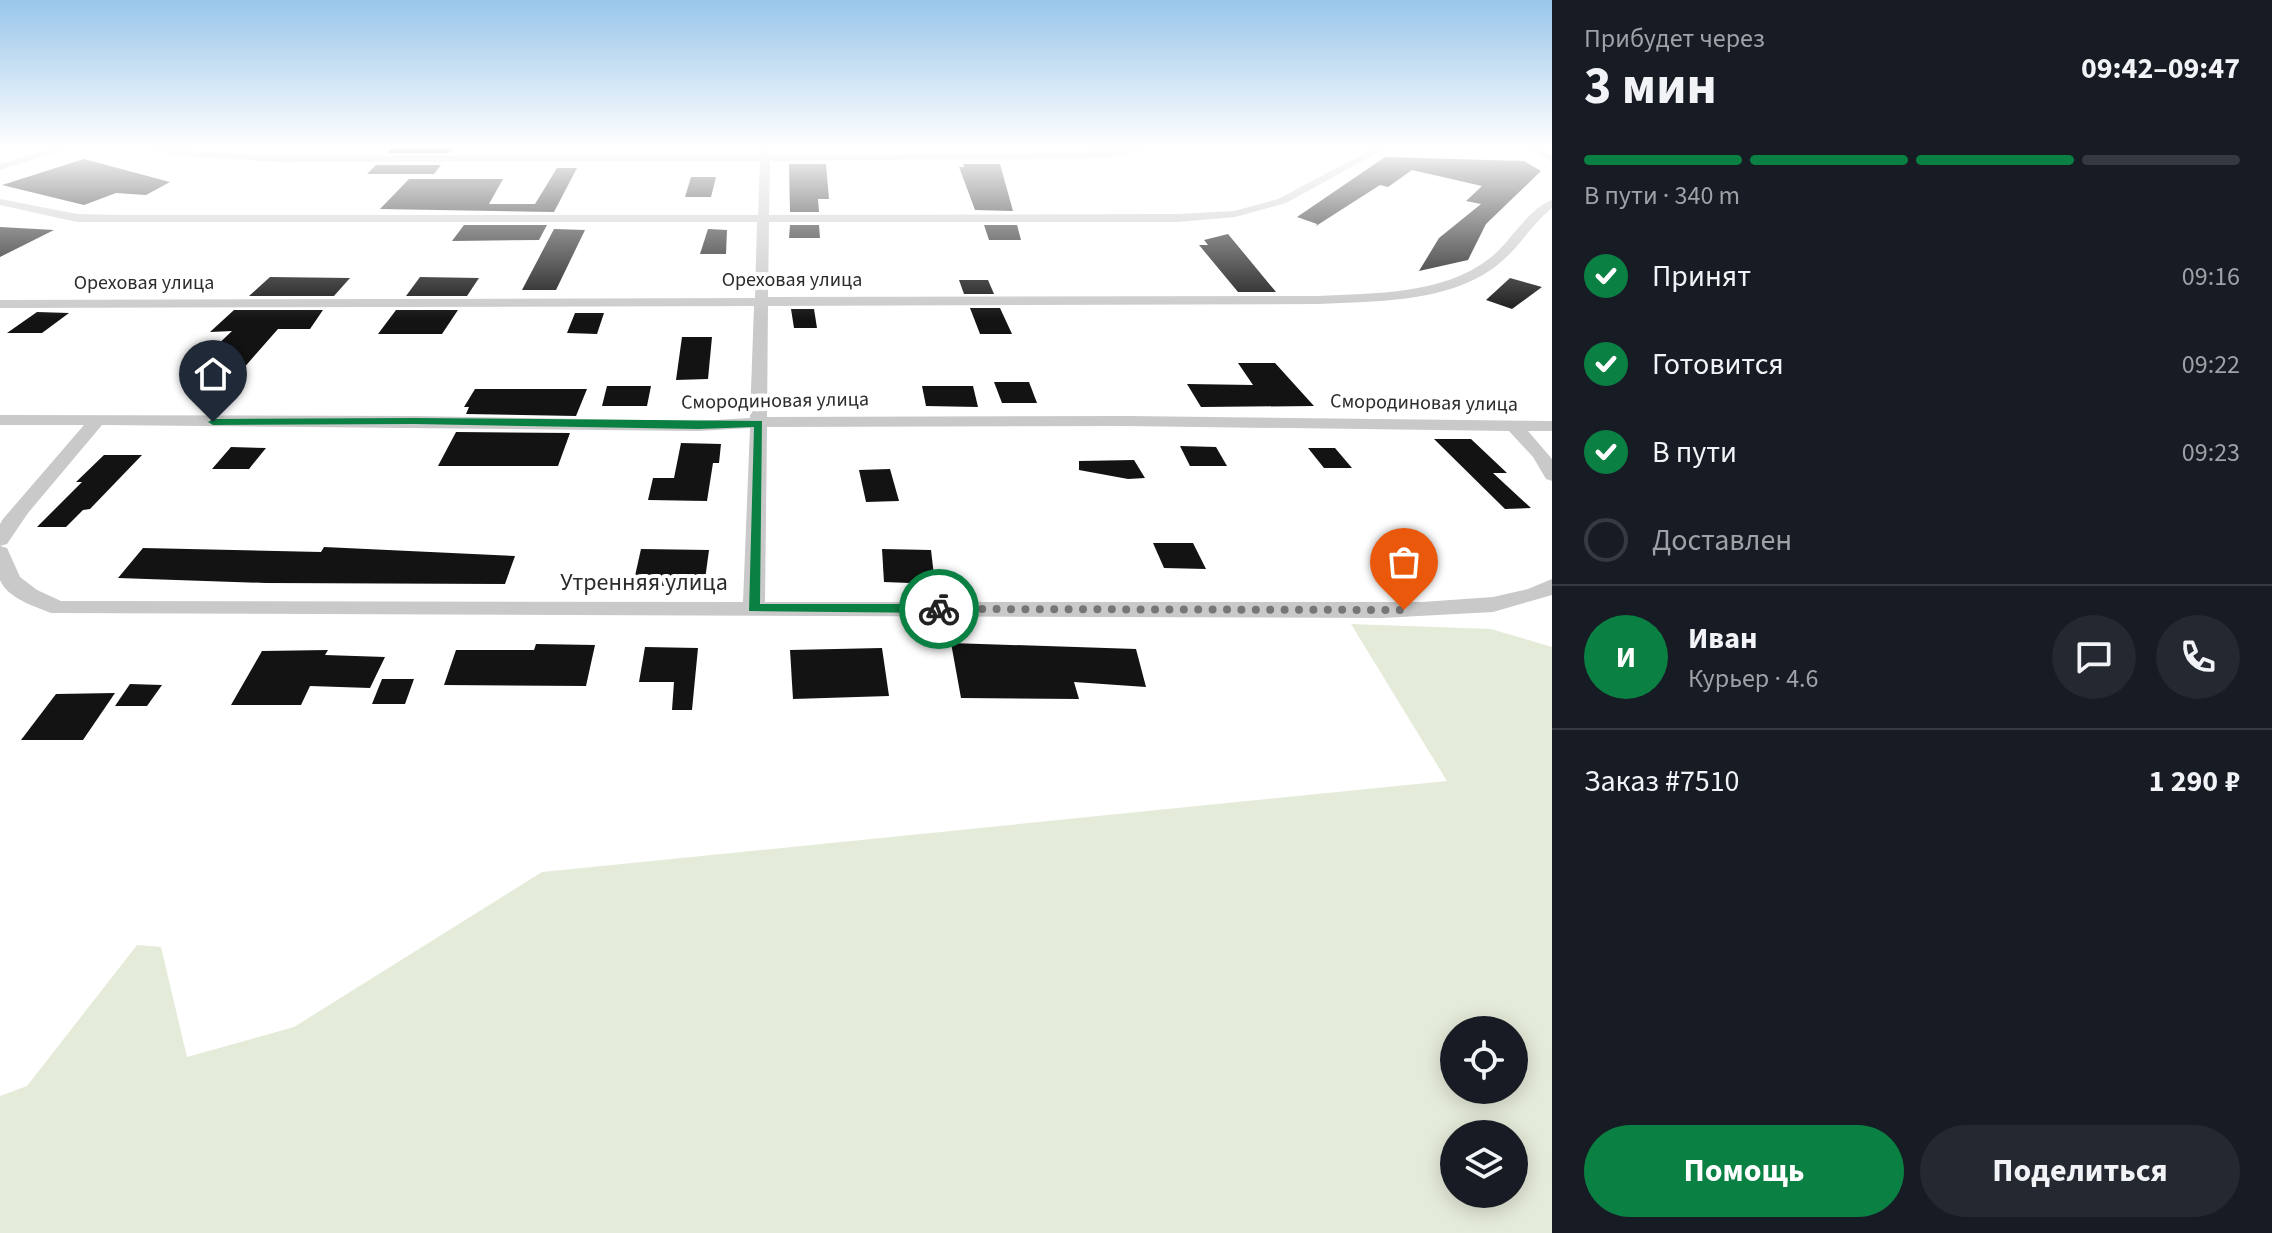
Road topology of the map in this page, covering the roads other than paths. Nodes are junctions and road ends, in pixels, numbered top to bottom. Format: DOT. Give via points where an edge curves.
graph roads {
  1 [pos="11,205"];
  2 [pos="762,205"];
  3 [pos="1264,205"];
  4 [pos="1550,205"];
  5 [pos="762,218"];
  6 [pos="759,300"];
  7 [pos="0,304"];
  8 [pos="0,420"];
  9 [pos="95,423"];
  10 [pos="759,424"];
  11 [pos="1552,426"];
  12 [pos="1515,427"];
  13 [pos="1552,475"];
  14 [pos="0,540"];
  15 [pos="0,553"];
  16 [pos="1552,586"];
  17 [pos="754,608"];
  1 -- 5 [label="street" via="92,218"];
  2 -- 5 [label="street"];
  3 -- 5 [label="street" via="1235,214 1177,218"];
  4 -- 6 [label="street, Ореховая улица" via="1487,267 1446,285 1391,295 1318,300"];
  5 -- 6 [label="street"];
  6 -- 7 [label="street, Ореховая улица"];
  6 -- 10 [label="street"];
  8 -- 9 [label="street, Смородиновая улица"];
  9 -- 10 [label="street, Смородиновая улица"];
  9 -- 14 [label="street" via="15,513"];
  10 -- 12 [label="street, Смородиновая улица" via="1127,421"];
  10 -- 17 [label="street"];
  11 -- 12 [label="street, Смородиновая улица"];
  12 -- 13 [label="street"];
  15 -- 17 [label="street, Утренняя улица" via="0,563 16,586 32,599 59,608"];
  16 -- 17 [label="street, Утренняя улица" via="1506,601 1422,609"];
}
